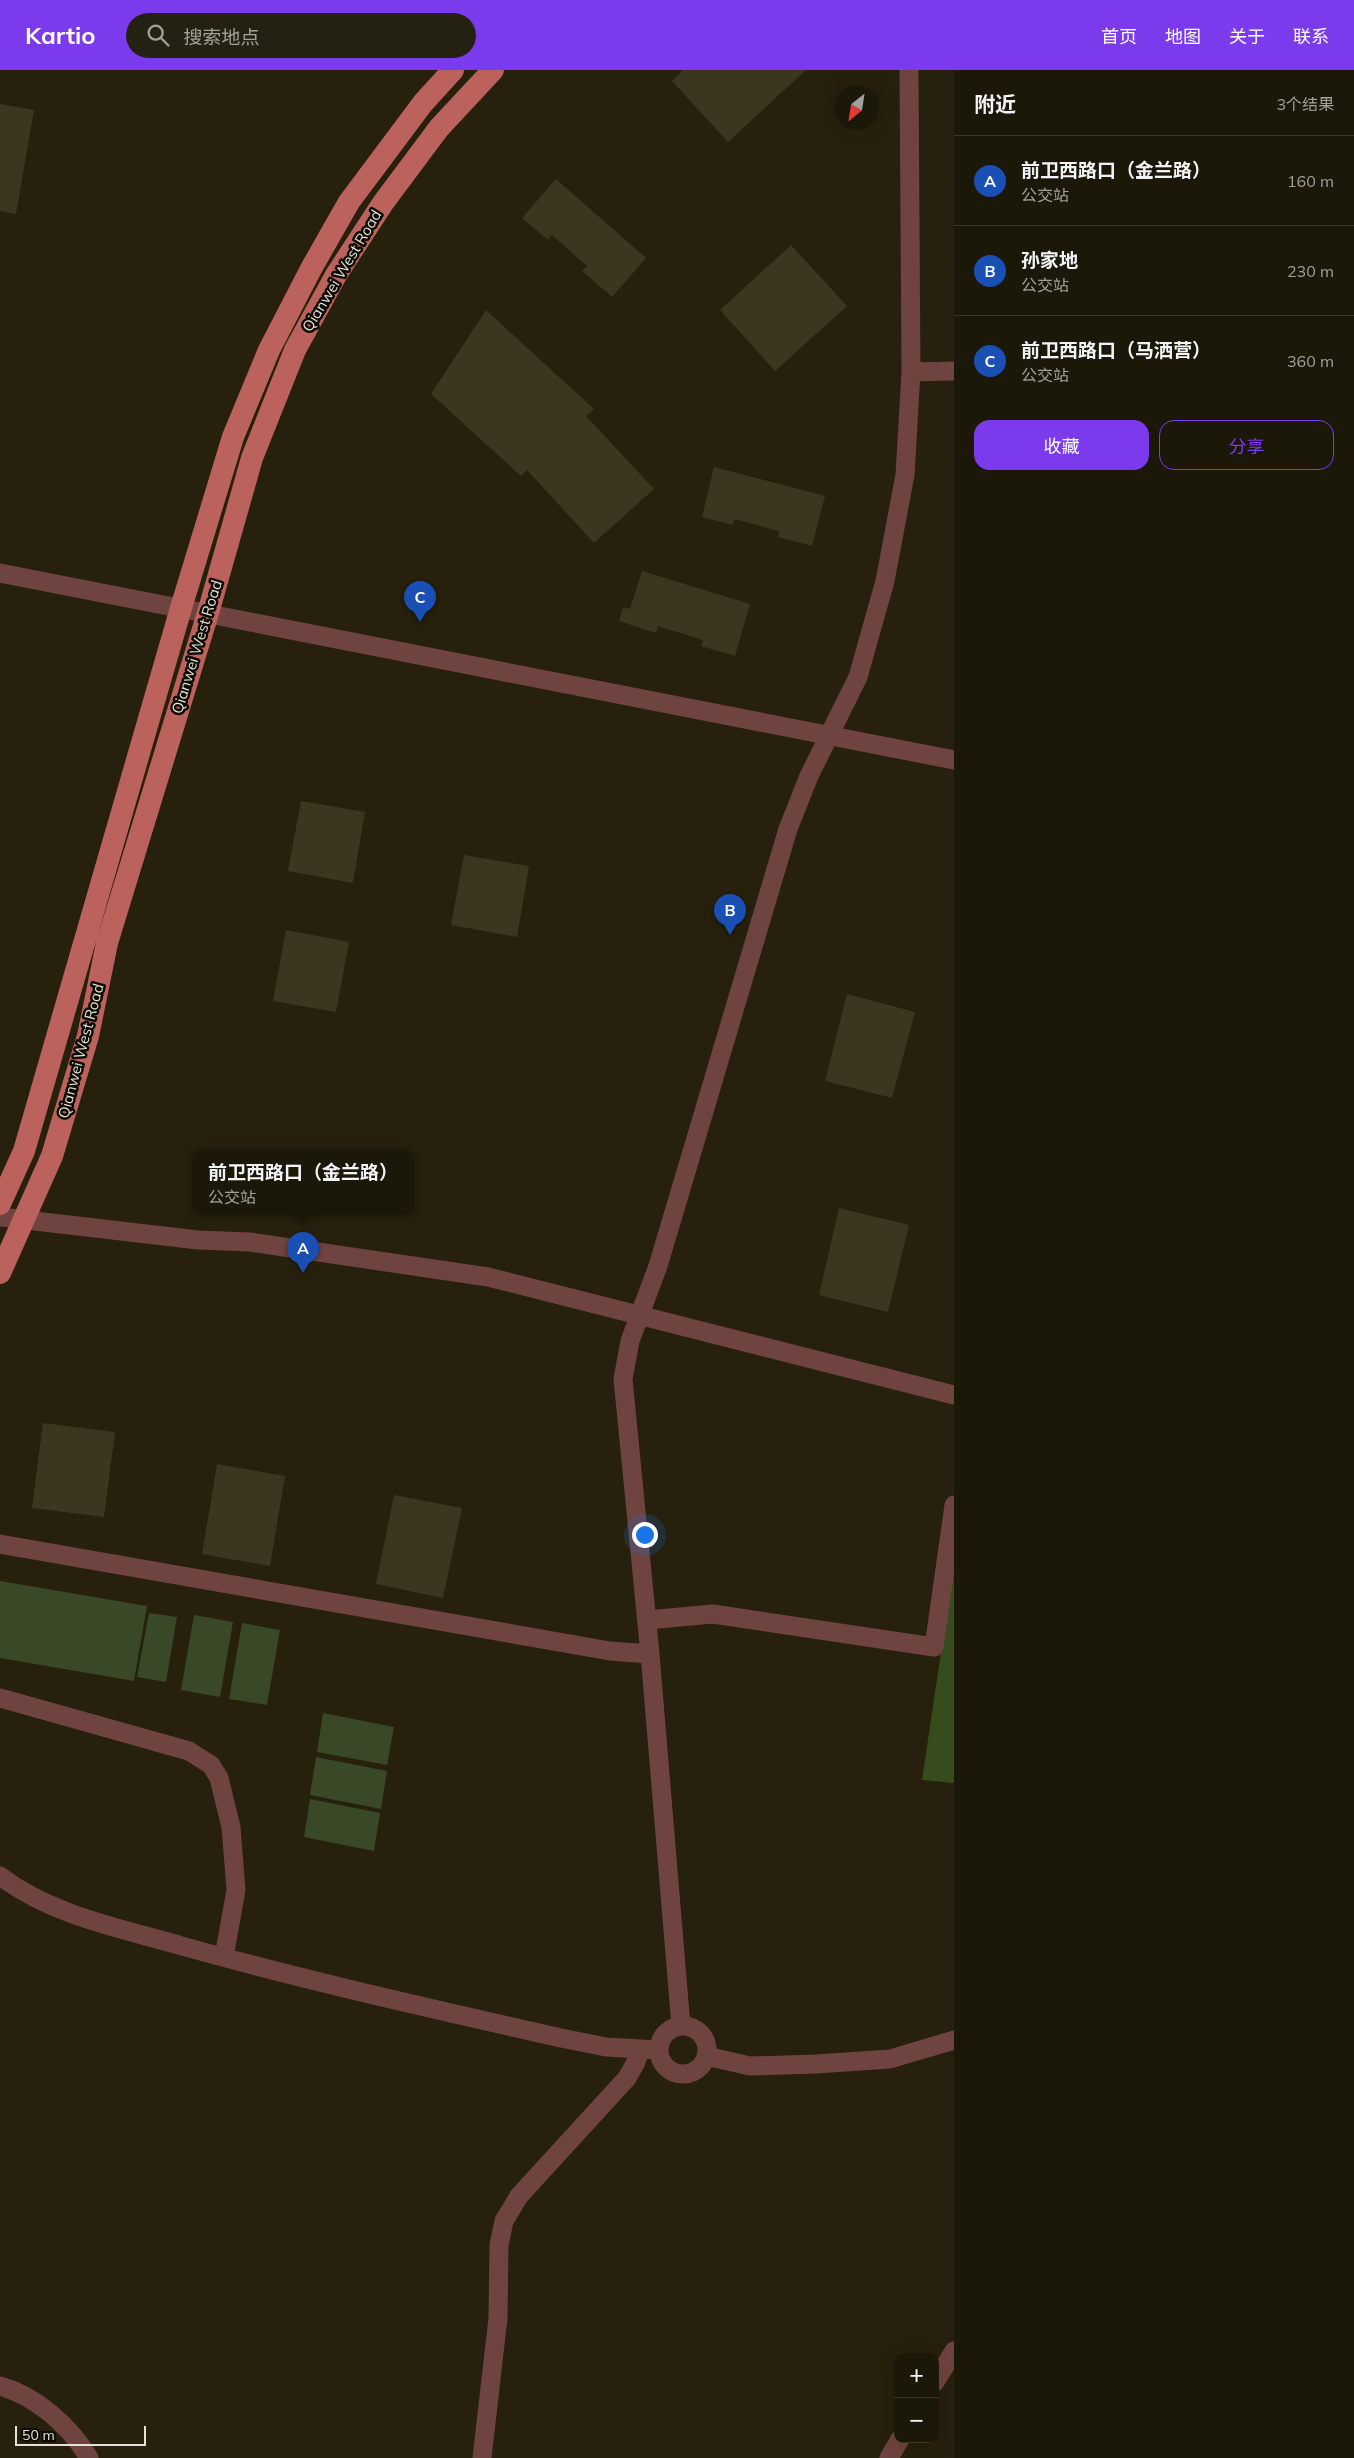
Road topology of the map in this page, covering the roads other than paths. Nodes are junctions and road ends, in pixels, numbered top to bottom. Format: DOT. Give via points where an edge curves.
graph roads {
  1 [pos="453,70"];
  2 [pos="493,70"];
  3 [pos="909,70"];
  4 [pos="954,371"];
  5 [pos="912,372"];
  6 [pos="0,572"];
  7 [pos="180,608"];
  8 [pos="208,612"];
  9 [pos="829,736"];
  10 [pos="954,760"];
  11 [pos="0,1204"];
  12 [pos="0,1217"];
  13 [pos="23,1220"];
  14 [pos="0,1273"];
  15 [pos="640,1315"];
  16 [pos="954,1395"];
  17 [pos="954,1505"];
  18 [pos="0,1544"];
  19 [pos="647,1620"];
  20 [pos="650,1654"];
  21 [pos="0,1698"];
  22 [pos="0,1876"];
  23 [pos="224,1957"];
  24 [pos="681,2026"];
  25 [pos="954,2040"];
  26 [pos="640,2049"];
  27 [pos="659,2050"];
  28 [pos="706,2056"];
  29 [pos="954,2351"];
  30 [pos="939,2375"];
  31 [pos="0,2386"];
  32 [pos="898,2443"];
  33 [pos="89,2458"];
  34 [pos="482,2458"];
  35 [pos="889,2458"];
  1 -- 7 [label="main road, Qianwei West Road" via="423,103 350,202 274,342 233,437"];
  2 -- 8 [label="main road, Qianwei West Road" via="439,128 383,202 336,275 295,350 252,458"];
  3 -- 5 [label="street"];
  4 -- 5 [label="street"];
  5 -- 9 [label="street" via="906,475 884,581 858,677"];
  6 -- 7 [label="street"];
  7 -- 8 [label="street"];
  7 -- 11 [label="main road, Qianwei West Road" via="24,1151"];
  8 -- 9 [label="street"];
  8 -- 13 [label="main road, Qianwei West Road" via="108,943 88,1036 52,1156"];
  9 -- 10 [label="street"];
  9 -- 15 [label="street" via="788,829 658,1266"];
  12 -- 13 [label="street"];
  13 -- 14 [label="main road, Qianwei West Road"];
  13 -- 15 [label="street" via="198,1240 250,1242 488,1277"];
  15 -- 16 [label="street"];
  15 -- 19 [label="street" via="630,1341 624,1379"];
  17 -- 19 [label="street" via="934,1648 713,1614"];
  18 -- 20 [label="street" via="610,1651"];
  19 -- 20 [label="street"];
  20 -- 24 [label="street"];
  21 -- 23 [label="street" via="189,1751 211,1765 219,1778 231,1827 236,1890"];
  22 -- 23 [label="street" via="71,1915"];
  23 -- 26 [label="street" via="561,2038 606,2047"];
  24 -- 27 [label="street" via="668,2032"];
  24 -- 28 [label="street" via="693,2028 703,2037"];
  25 -- 28 [label="street" via="890,2058 816,2064 750,2066"];
  26 -- 27 [label="street"];
  26 -- 34 [label="street" via="627,2078 519,2196 504,2221 499,2244 498,2318"];
  27 -- 28 [label="street" via="663,2063 680,2074 694,2072"];
  29 -- 30 [label="street"];
  31 -- 33 [label="street" via="28,2398 49,2412"];
  32 -- 35 [label="street"];
}
